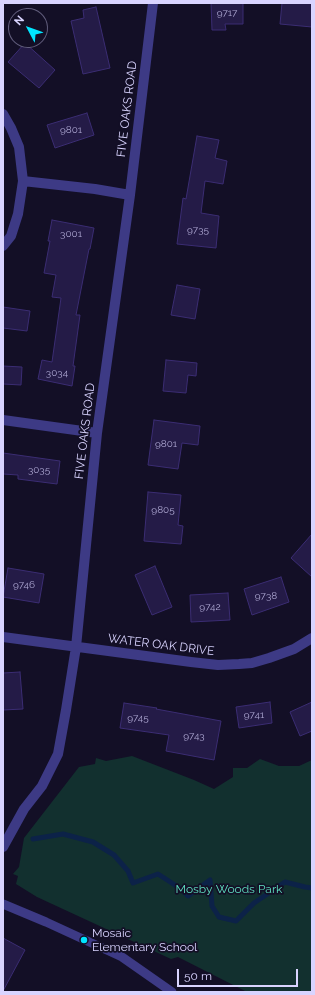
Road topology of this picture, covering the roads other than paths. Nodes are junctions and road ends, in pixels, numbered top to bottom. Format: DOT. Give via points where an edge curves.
graph roads {
  1 [pos="153,3"];
  2 [pos="3,114"];
  3 [pos="23,181"];
  4 [pos="130,195"];
  5 [pos="3,246"];
  6 [pos="3,420"];
  7 [pos="97,433"];
  8 [pos="3,637"];
  9 [pos="312,638"];
  10 [pos="76,647"];
  11 [pos="3,847"];
  12 [pos="3,904"];
  13 [pos="172,992"];
  1 -- 4 [label="street, FIVE OAKS ROAD"];
  2 -- 3 [label="street" via="19,147"];
  3 -- 4 [label="street"];
  3 -- 5 [label="street" via="18,214 11,236"];
  4 -- 7 [label="street, FIVE OAKS ROAD"];
  6 -- 7 [label="street"];
  7 -- 10 [label="street, FIVE OAKS ROAD"];
  8 -- 10 [label="street, WATER OAK DRIVE"];
  9 -- 10 [label="street, WATER OAK DRIVE" via="294,649 252,663 218,665"];
  10 -- 11 [label="street, FIVE OAKS ROAD" via="58,754 42,786 24,809"];
  12 -- 13 [label="lane" via="122,958"];
}
